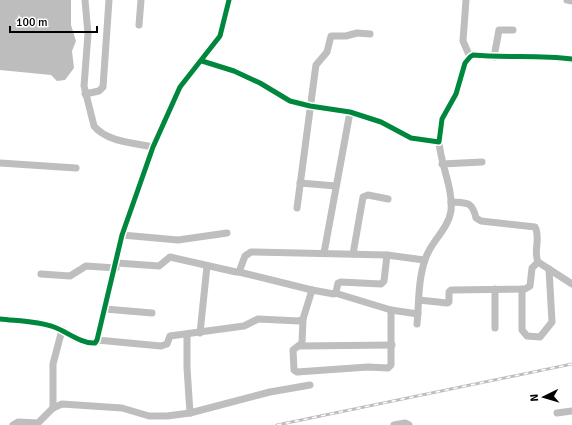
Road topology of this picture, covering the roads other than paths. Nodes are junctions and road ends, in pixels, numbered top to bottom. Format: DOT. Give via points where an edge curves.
graph roads {
  1 [pos="85,0"];
  2 [pos="109,0"];
  3 [pos="141,0"];
  4 [pos="229,0"];
  5 [pos="466,0"];
  6 [pos="567,0"];
  7 [pos="572,1"];
  8 [pos="139,25"];
  9 [pos="513,30"];
  10 [pos="370,34"];
  11 [pos="470,57"];
  12 [pos="494,57"];
  13 [pos="572,59"];
  14 [pos="202,61"];
  15 [pos="85,94"];
  16 [pos="310,106"];
  17 [pos="350,112"];
  18 [pos="440,142"];
  19 [pos="153,147"];
  20 [pos="482,162"];
  21 [pos="0,163"];
  22 [pos="442,164"];
  23 [pos="76,168"];
  24 [pos="300,183"];
  25 [pos="336,186"];
  26 [pos="388,199"];
  27 [pos="451,202"];
  28 [pos="297,208"];
  29 [pos="226,233"];
  30 [pos="122,235"];
  31 [pos="324,253"];
  32 [pos="353,254"];
  33 [pos="387,255"];
  34 [pos="424,260"];
  35 [pos="538,262"];
  36 [pos="116,266"];
  37 [pos="207,266"];
  38 [pos="548,270"];
  39 [pos="239,272"];
  40 [pos="41,274"];
  41 [pos="572,284"];
  42 [pos="495,289"];
  43 [pos="522,289"];
  44 [pos="312,290"];
  45 [pos="335,294"];
  46 [pos="419,300"];
  47 [pos="105,309"];
  48 [pos="391,310"];
  49 [pos="152,313"];
  50 [pos="418,314"];
  51 [pos="0,319"];
  52 [pos="303,319"];
  53 [pos="417,324"];
  54 [pos="495,328"];
  55 [pos="62,330"];
  56 [pos="200,333"];
  57 [pos="187,335"];
  58 [pos="97,340"];
  59 [pos="392,345"];
  60 [pos="300,346"];
  61 [pos="310,385"];
  62 [pos="53,408"];
  63 [pos="572,411"];
  64 [pos="190,413"];
  65 [pos="557,413"];
  66 [pos="13,425"];
  67 [pos="394,425"];
  68 [pos="409,425"];
  1 -- 15 [label="street" via="88,34"];
  2 -- 15 [label="street" via="103,87 99,91"];
  3 -- 8 [label="street"];
  4 -- 14 [label="street" via="220,36"];
  5 -- 11 [label="street" via="463,41"];
  6 -- 7 [label="street"];
  9 -- 12 [label="street" via="498,30"];
  10 -- 16 [label="street" via="331,36 327,52 316,66"];
  11 -- 12 [label="street"];
  11 -- 18 [label="street" via="465,63 453,101 442,119"];
  12 -- 13 [label="street"];
  14 -- 16 [label="street" via="234,70 282,97"];
  14 -- 19 [label="street" via="180,87"];
  15 -- 19 [label="street" via="94,126 98,131 123,141"];
  16 -- 17 [label="street"];
  16 -- 24 [label="street"];
  17 -- 18 [label="street" via="381,122 411,138"];
  17 -- 25 [label="street"];
  18 -- 22 [label="street"];
  19 -- 30 [label="street"];
  20 -- 22 [label="street"];
  21 -- 23 [label="street"];
  22 -- 27 [label="street" via="449,184"];
  24 -- 25 [label="street"];
  24 -- 28 [label="street"];
  25 -- 31 [label="street"];
  26 -- 32 [label="street" via="365,195"];
  27 -- 34 [label="street" via="447,224"];
  27 -- 35 [label="street" via="469,203 474,208 476,218 481,221 535,227"];
  29 -- 30 [label="street" via="178,240"];
  30 -- 36 [label="street"];
  31 -- 32 [label="street"];
  31 -- 39 [label="street" via="251,252 245,256"];
  32 -- 33 [label="street"];
  33 -- 34 [label="street"];
  33 -- 45 [label="street" via="383,284 341,282"];
  34 -- 46 [label="street"];
  35 -- 38 [label="street"];
  35 -- 43 [label="street" via="532,268 530,286"];
  36 -- 37 [label="street" via="159,266 170,257"];
  36 -- 40 [label="street" via="86,266 70,276"];
  36 -- 47 [label="street"];
  37 -- 39 [label="street"];
  37 -- 56 [label="street"];
  38 -- 41 [label="street"];
  38 -- 43 [label="street" via="552,322 540,337 527,336 522,330"];
  39 -- 44 [label="street"];
  42 -- 43 [label="street"];
  42 -- 46 [label="street" via="450,290 447,303"];
  42 -- 54 [label="street"];
  44 -- 45 [label="street"];
  44 -- 52 [label="street"];
  45 -- 48 [label="street"];
  46 -- 50 [label="street"];
  47 -- 49 [label="street"];
  47 -- 58 [label="street"];
  48 -- 50 [label="street"];
  48 -- 59 [label="street"];
  50 -- 53 [label="street"];
  51 -- 55 [label="street" via="42,324"];
  52 -- 56 [label="street" via="292,322 254,319 244,326"];
  52 -- 60 [label="street"];
  55 -- 58 [label="street" via="87,342 95,343"];
  55 -- 62 [label="street" via="53,364"];
  56 -- 57 [label="street"];
  57 -- 58 [label="street" via="170,336 166,344 161,346"];
  57 -- 64 [label="street"];
  59 -- 60 [label="street"];
  59 -- 60 [label="street" via="390,368 297,372 294,370 293,350"];
  61 -- 64 [label="street" via="270,392"];
  62 -- 64 [label="street" via="72,403 122,408 149,416"];
  62 -- 66 [label="street" via="38,423 18,422"];
  63 -- 65 [label="street"];
  67 -- 68 [label="street"];
}
